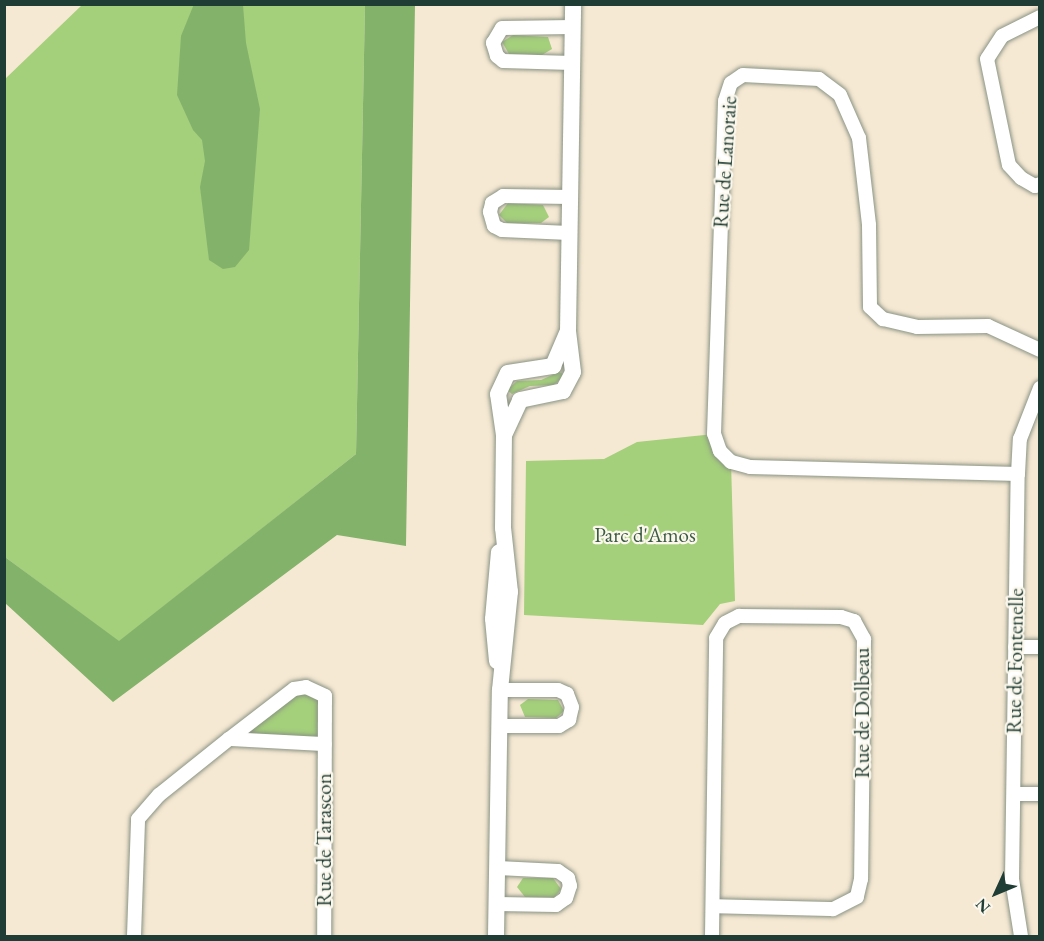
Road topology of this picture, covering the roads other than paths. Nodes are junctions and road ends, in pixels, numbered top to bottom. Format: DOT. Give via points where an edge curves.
graph roads {
  1 [pos="573,4"];
  2 [pos="1040,17"];
  3 [pos="572,27"];
  4 [pos="572,63"];
  5 [pos="1040,183"];
  6 [pos="570,196"];
  7 [pos="569,233"];
  8 [pos="568,331"];
  9 [pos="1040,350"];
  10 [pos="1040,387"];
  11 [pos="504,435"];
  12 [pos="1018,474"];
  13 [pos="1015,647"];
  14 [pos="1040,647"];
  15 [pos="500,690"];
  16 [pos="499,726"];
  17 [pos="229,738"];
  18 [pos="325,744"];
  19 [pos="1014,794"];
  20 [pos="1040,794"];
  21 [pos="498,868"];
  22 [pos="497,904"];
  23 [pos="713,906"];
  24 [pos="134,936"];
  25 [pos="324,936"];
  26 [pos="496,936"];
  27 [pos="712,936"];
  28 [pos="1021,936"];
  1 -- 3 [label="street"];
  2 -- 5 [label="street" via="1002,36 987,59 1009,165 1035,186"];
  3 -- 4 [label="street"];
  3 -- 4 [label="street" via="502,28 493,43 503,61"];
  4 -- 6 [label="street"];
  6 -- 7 [label="street"];
  6 -- 7 [label="street" via="503,196 492,203 490,212 495,226 502,230"];
  7 -- 8 [label="street"];
  8 -- 11 [label="street" via="574,361 570,383 558,393 528,395 520,400"];
  8 -- 11 [label="street" via="550,368 512,372 502,380 497,406"];
  9 -- 12 [label="street, Rue de Lanoraie" via="988,326 917,327 883,319 870,307 869,225 859,138 840,95 819,79 743,75 731,83 725,101 714,434 720,451 731,462 750,467"];
  10 -- 12 [label="street, Rue de Fontenelle" via="1020,439"];
  11 -- 15 [label="street" via="503,528 493,619"];
  12 -- 13 [label="street, Rue de Fontenelle"];
  13 -- 14 [label="street"];
  13 -- 19 [label="street, Rue de Fontenelle"];
  15 -- 16 [label="street"];
  15 -- 16 [label="street" via="558,690 567,694 572,707 569,720 559,726"];
  16 -- 21 [label="street"];
  17 -- 18 [label="street, Rue de Tarascon"];
  17 -- 18 [label="street, Rue de Tarascon" via="294,689 306,687 325,696"];
  17 -- 24 [label="street, Rue de Tarascon" via="159,795 138,819"];
  18 -- 25 [label="street, Rue de Tarascon"];
  19 -- 20 [label="street"];
  19 -- 28 [label="street, Rue de Fontenelle" via="1012,879"];
  21 -- 22 [label="street"];
  21 -- 22 [label="street" via="558,871 568,878 570,886 566,898 556,905"];
  22 -- 26 [label="street"];
  23 -- 23 [label="street, Rue de Dolbeau" via="833,909 856,897 861,879 864,639 854,621 842,617 739,616 725,623 716,638"];
  23 -- 27 [label="street, Rue de Dolbeau"];
}
